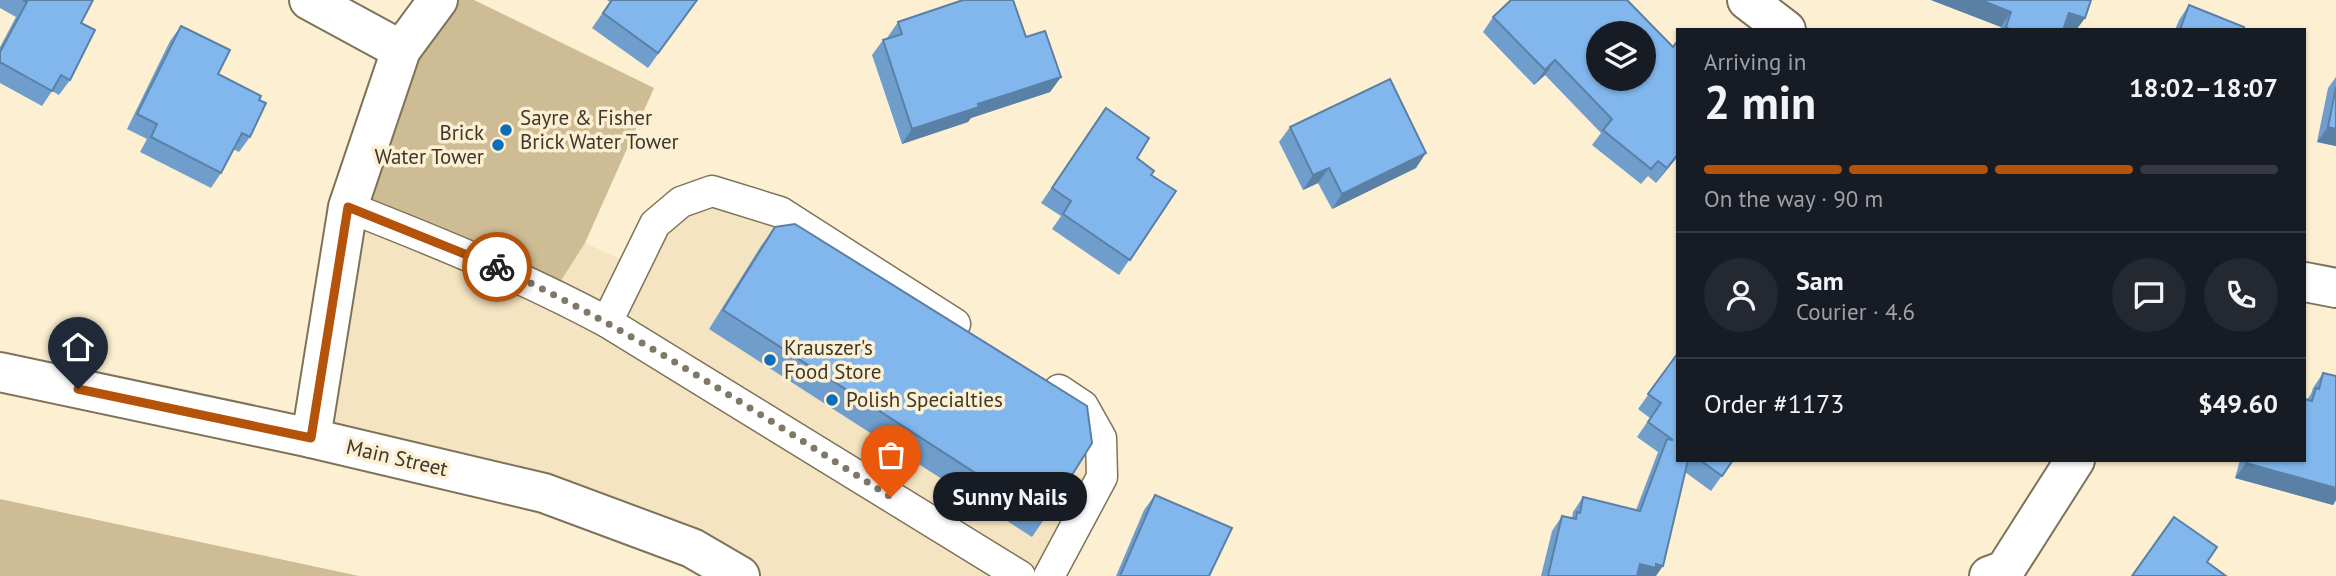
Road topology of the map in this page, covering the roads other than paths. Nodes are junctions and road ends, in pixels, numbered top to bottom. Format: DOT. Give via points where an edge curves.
graph roads {
  1 [pos="309,0"];
  2 [pos="438,0"];
  3 [pos="1746,0"];
  4 [pos="1783,28"];
  5 [pos="401,50"];
  6 [pos="348,207"];
  7 [pos="2306,282"];
  8 [pos="2336,288"];
  9 [pos="607,321"];
  10 [pos="978,339"];
  11 [pos="0,372"];
  12 [pos="1036,376"];
  13 [pos="311,438"];
  14 [pos="2074,462"];
  15 [pos="740,576"];
  16 [pos="1020,576"];
  17 [pos="1049,576"];
  18 [pos="1989,576"];
  1 -- 5 [label="street"];
  2 -- 5 [label="street"];
  3 -- 4 [label="street"];
  5 -- 6 [label="street"];
  6 -- 9 [label="lane" via="470,255"];
  6 -- 13 [label="street"];
  7 -- 8 [label="street"];
  9 -- 10 [label="lane" via="655,224 681,202 712,191 780,212"];
  9 -- 16 [label="lane"];
  11 -- 13 [label="street, Main Street"];
  12 -- 17 [label="lane" via="1083,405 1101,438 1102,477"];
  13 -- 15 [label="street, Main Street" via="544,493 692,548"];
  14 -- 18 [label="street" via="2005,570"];
}
